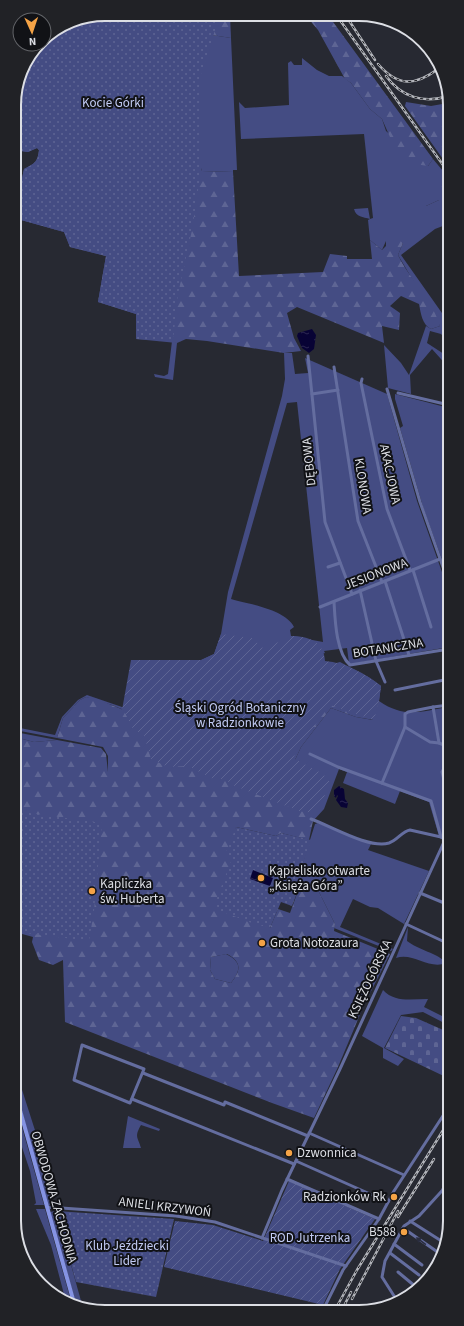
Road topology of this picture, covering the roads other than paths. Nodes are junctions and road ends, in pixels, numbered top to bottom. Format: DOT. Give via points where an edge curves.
graph roads {
  1 [pos="308,356"];
  2 [pos="334,367"];
  3 [pos="362,379"];
  4 [pos="387,389"];
  5 [pos="338,390"];
  6 [pos="398,393"];
  7 [pos="312,394"];
  8 [pos="443,404"];
  9 [pos="440,559"];
  10 [pos="340,563"];
  11 [pos="328,567"];
  12 [pos="443,567"];
  13 [pos="411,570"];
  14 [pos="383,582"];
  15 [pos="360,590"];
  16 [pos="352,594"];
  17 [pos="334,602"];
  18 [pos="320,607"];
  19 [pos="431,627"];
  20 [pos="443,650"];
  21 [pos="409,655"];
  22 [pos="376,661"];
  23 [pos="443,680"];
  24 [pos="385,682"];
  25 [pos="396,690"];
  26 [pos="443,706"];
  27 [pos="433,707"];
  28 [pos="405,727"];
  29 [pos="439,743"];
  30 [pos="443,745"];
  31 [pos="310,754"];
  32 [pos="382,783"];
  33 [pos="311,819"];
  34 [pos="441,837"];
  35 [pos="443,846"];
  36 [pos="420,893"];
  37 [pos="443,903"];
  38 [pos="406,924"];
  39 [pos="443,941"];
  40 [pos="143,1073"];
  41 [pos="132,1099"];
  42 [pos="21,1114"];
  43 [pos="443,1116"];
  44 [pos="308,1134"];
  45 [pos="295,1163"];
  46 [pos="404,1175"];
  47 [pos="287,1179"];
  48 [pos="443,1189"];
  49 [pos="388,1202"];
  50 [pos="47,1207"];
  51 [pos="379,1219"];
  52 [pos="410,1221"];
  53 [pos="403,1228"];
  54 [pos="262,1238"];
  55 [pos="440,1240"];
  56 [pos="394,1244"];
  57 [pos="437,1252"];
  58 [pos="390,1253"];
  59 [pos="422,1265"];
  60 [pos="346,1266"];
  61 [pos="398,1272"];
  62 [pos="419,1275"];
  63 [pos="413,1285"];
  64 [pos="395,1297"];
  65 [pos="73,1298"];
  66 [pos="326,1305"];
  1 -- 7 [label="street, DĘBOWA"];
  2 -- 5 [label="street, KLONOWA"];
  3 -- 13 [label="street, AKACJOWA" via="387,509"];
  4 -- 9 [label="street" via="420,502"];
  5 -- 7 [label="street"];
  5 -- 14 [label="street, KLONOWA" via="358,521"];
  6 -- 8 [label="street"];
  7 -- 10 [label="street, DĘBOWA" via="325,522"];
  9 -- 12 [label="street"];
  9 -- 13 [label="street, JESIONOWA"];
  10 -- 11 [label="street"];
  10 -- 16 [label="street, DĘBOWA"];
  13 -- 14 [label="street, JESIONOWA"];
  13 -- 19 [label="street, AKACJOWA"];
  14 -- 15 [label="street, JESIONOWA"];
  14 -- 21 [label="street, KLONOWA"];
  15 -- 16 [label="street, JESIONOWA"];
  15 -- 22 [label="street"];
  16 -- 17 [label="street, JESIONOWA"];
  17 -- 18 [label="street, JESIONOWA"];
  17 -- 22 [label="street, BOTANICZNA" via="340,648 344,658 350,665"];
  20 -- 21 [label="street, BOTANICZNA"];
  21 -- 22 [label="street, BOTANICZNA"];
  22 -- 24 [label="street"];
  23 -- 25 [label="street"];
  26 -- 27 [label="street"];
  27 -- 28 [label="street" via="405,714"];
  27 -- 29 [label="street"];
  28 -- 29 [label="street" via="430,742"];
  28 -- 32 [label="street"];
  29 -- 30 [label="street"];
  31 -- 32 [label="street"];
  32 -- 34 [label="street" via="431,801"];
  33 -- 34 [label="street" via="378,844 390,843 410,830"];
  35 -- 36 [label="street, KSIĘŻOGÓRSKA"];
  36 -- 37 [label="street"];
  36 -- 38 [label="street, KSIĘŻOGÓRSKA"];
  38 -- 39 [label="street"];
  38 -- 44 [label="street, KSIĘŻOGÓRSKA"];
  40 -- 41 [label="street"];
  40 -- 41 [label="street" via="144,1069 82,1045 74,1080 130,1103"];
  40 -- 44 [label="street"];
  41 -- 45 [label="street"];
  42 -- 50 [label="main road, OBWODOWA ZACHODNIA"];
  43 -- 46 [label="street"];
  44 -- 45 [label="street, KSIĘŻOGÓRSKA"];
  44 -- 46 [label="street"];
  45 -- 47 [label="street, KSIĘŻOGÓRSKA"];
  45 -- 49 [label="street"];
  46 -- 49 [label="street"];
  47 -- 51 [label="street"];
  47 -- 54 [label="street, KSIĘŻOGÓRSKA"];
  48 -- 52 [label="street" via="419,1216"];
  49 -- 51 [label="street"];
  50 -- 54 [label="street, ANIELI KRZYWOŃ" via="176,1216 215,1222"];
  50 -- 65 [label="main road, OBWODOWA ZACHODNIA"];
  51 -- 60 [label="street"];
  52 -- 53 [label="street"];
  52 -- 55 [label="street"];
  53 -- 56 [label="street"];
  57 -- 53 [label="street, one-way"];
  54 -- 60 [label="street, ANIELI KRZYWOŃ"];
  56 -- 58 [label="street"];
  56 -- 59 [label="street"];
  58 -- 62 [label="street"];
  58 -- 64 [label="street" via="382,1273"];
  60 -- 66 [label="street"];
  61 -- 63 [label="street"];
}
